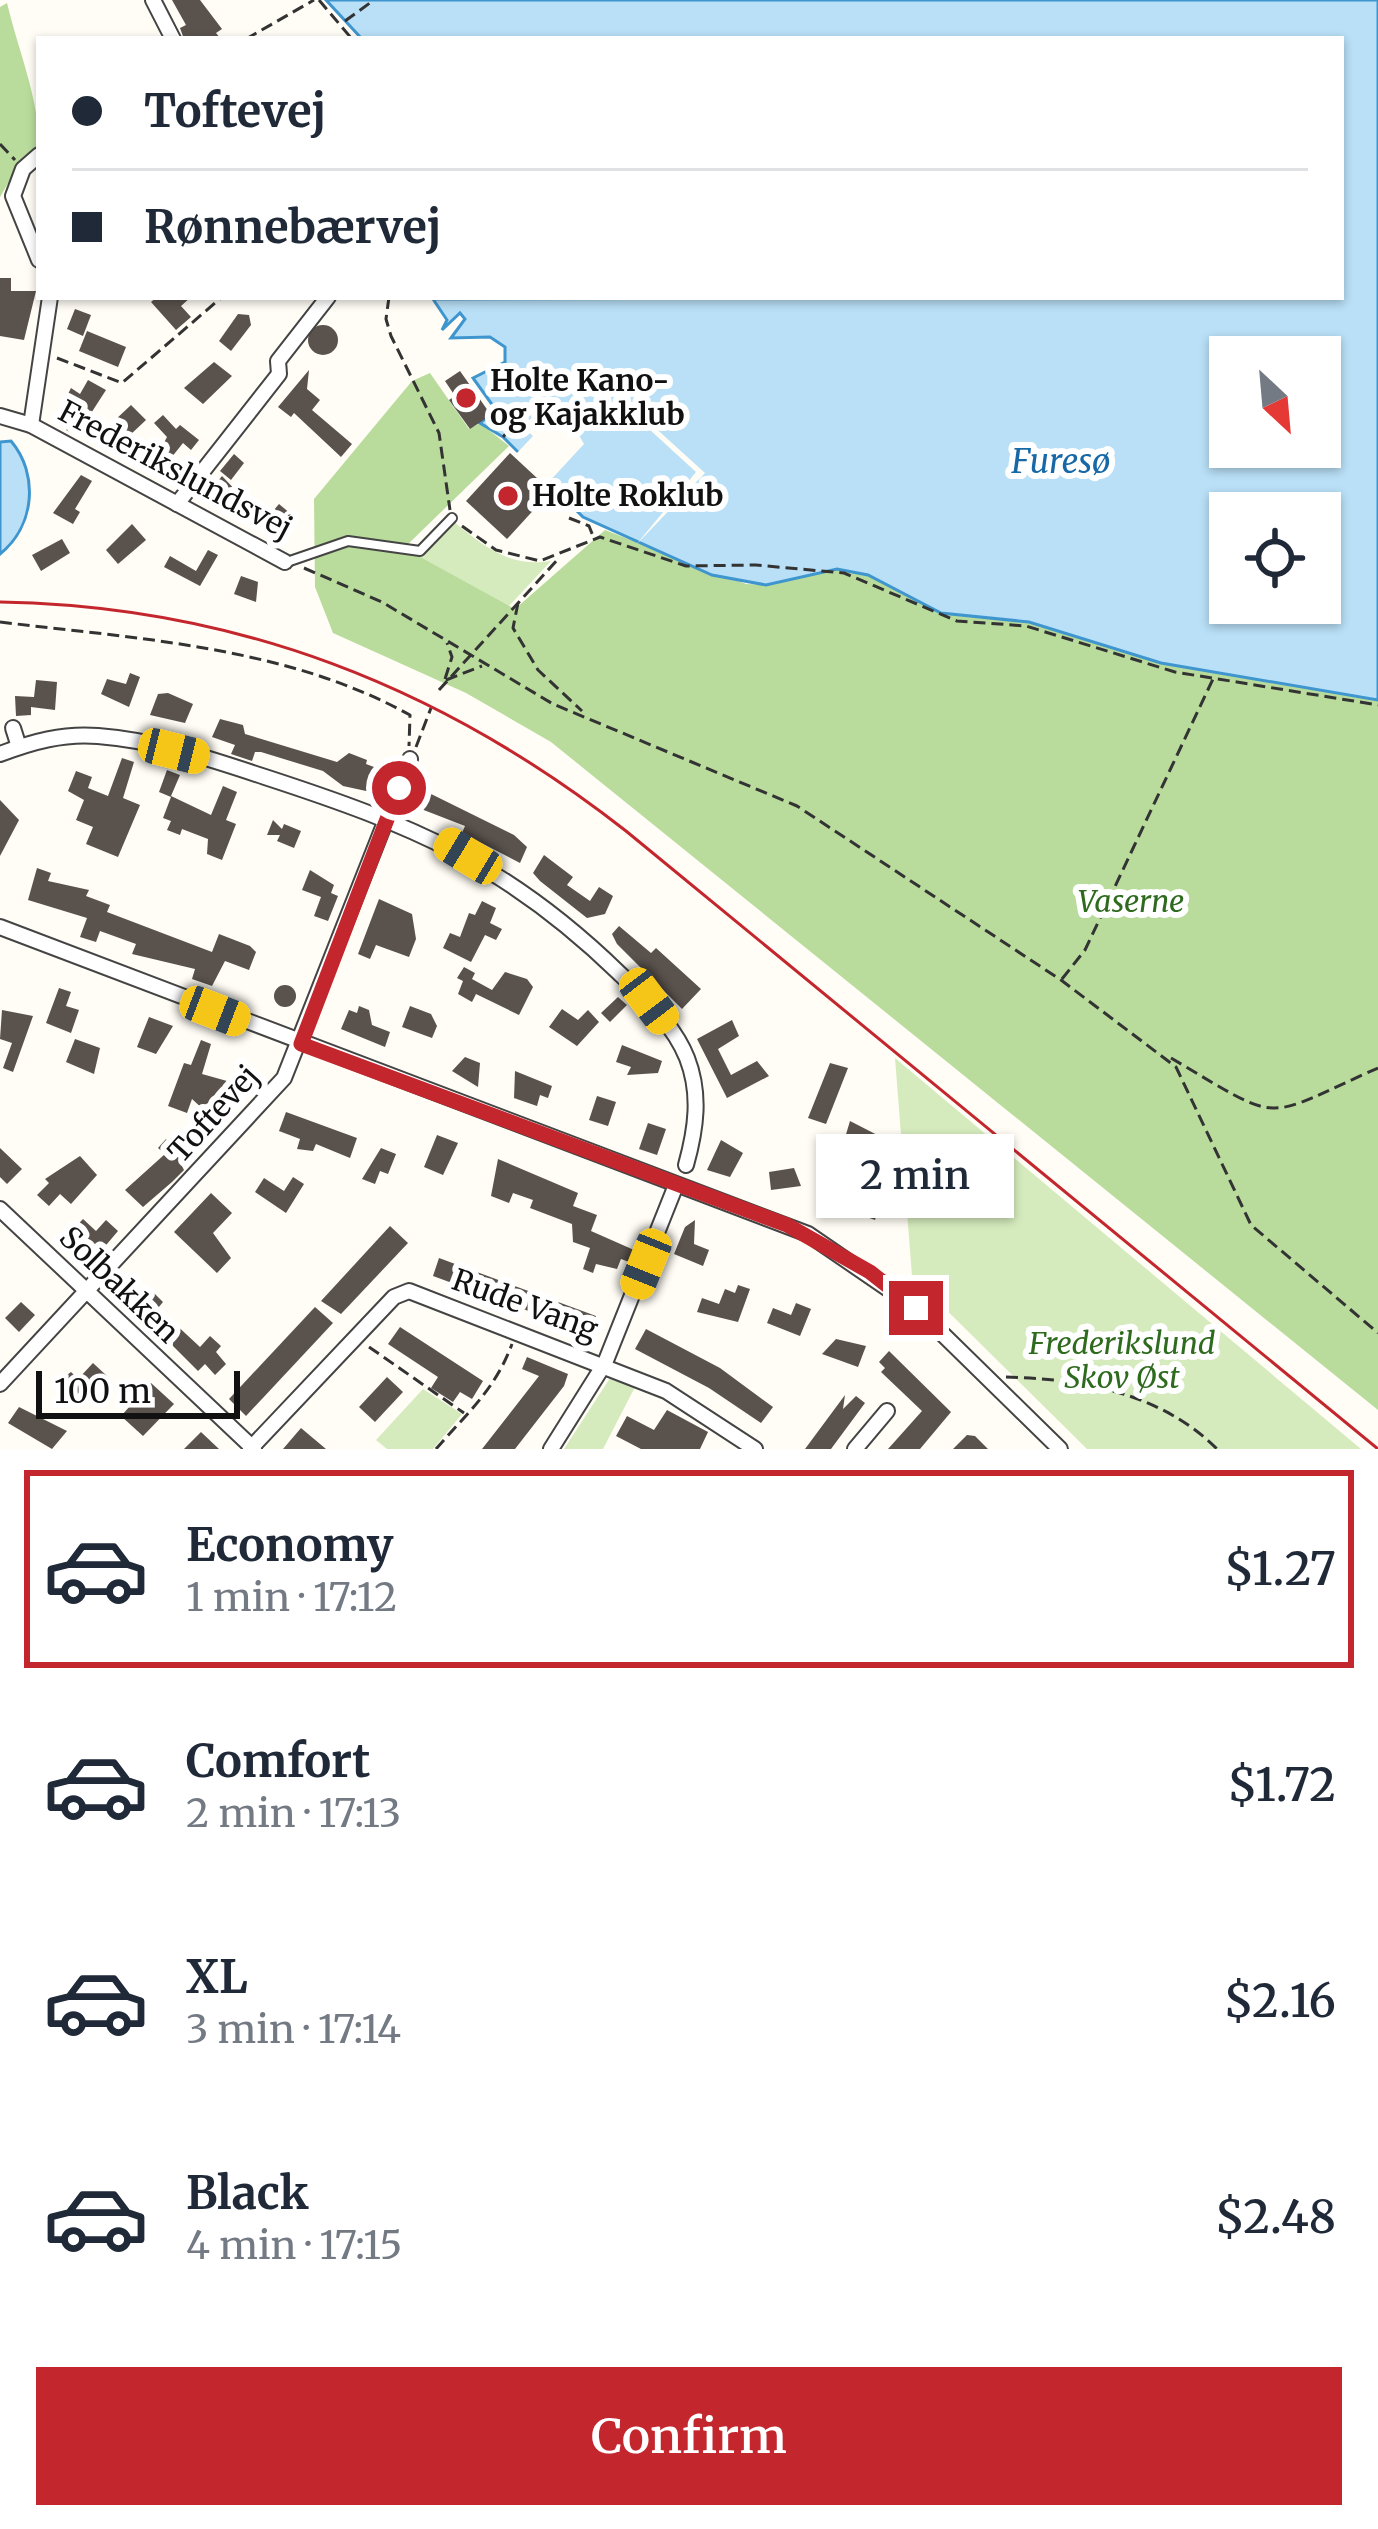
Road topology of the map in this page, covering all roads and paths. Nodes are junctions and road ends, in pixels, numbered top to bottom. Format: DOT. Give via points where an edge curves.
graph roads {
  1 [pos="152,0"];
  2 [pos="317,0"];
  3 [pos="374,0"];
  4 [pos="345,21"];
  5 [pos="170,36"];
  6 [pos="251,36"];
  7 [pos="349,36"];
  8 [pos="0,144"];
  9 [pos="36,157"];
  10 [pos="22,169"];
  11 [pos="36,254"];
  12 [pos="50,300"];
  13 [pos="219,300"];
  14 [pos="326,300"];
  15 [pos="389,300"];
  16 [pos="43,352"];
  17 [pos="0,416"];
  18 [pos="32,425"];
  19 [pos="508,431"];
  20 [pos="503,437"];
  21 [pos="177,504"];
  22 [pos="452,518"];
  23 [pos="569,518"];
  24 [pos="597,537"];
  25 [pos="560,556"];
  26 [pos="285,562"];
  27 [pos="519,602"];
  28 [pos="0,622"];
  29 [pos="446,640"];
  30 [pos="469,654"];
  31 [pos="484,665"];
  32 [pos="1213,679"];
  33 [pos="445,681"];
  34 [pos="439,690"];
  35 [pos="1378,705"];
  36 [pos="430,711"];
  37 [pos="586,715"];
  38 [pos="13,728"];
  39 [pos="19,747"];
  40 [pos="0,754"];
  41 [pos="411,756"];
  42 [pos="388,817"];
  43 [pos="0,927"];
  44 [pos="1061,980"];
  45 [pos="301,1044"];
  46 [pos="1164,1054"];
  47 [pos="1378,1068"];
  48 [pos="686,1165"];
  49 [pos="676,1185"];
  50 [pos="0,1209"];
  51 [pos="86,1291"];
  52 [pos="517,1331"];
  53 [pos="1378,1333"];
  54 [pos="357,1335"];
  55 [pos="605,1363"];
  56 [pos="986,1376"];
  57 [pos="0,1384"];
  58 [pos="887,1411"];
  59 [pos="466,1414"];
  60 [pos="252,1448"];
  61 [pos="436,1449"];
  62 [pos="551,1449"];
  63 [pos="754,1449"];
  64 [pos="855,1449"];
  65 [pos="1060,1449"];
  66 [pos="1217,1449"];
  1 -- 5 [label="street"];
  2 -- 6 [label="path"];
  2 -- 7 [label="path"];
  3 -- 4 [label="path"];
  8 -- 10 [label="path"];
  9 -- 10 [label="street"];
  10 -- 11 [label="street" via="15,211"];
  12 -- 16 [label="street"];
  13 -- 16 [label="path" via="122,383"];
  14 -- 21 [label="street"];
  15 -- 22 [label="path" via="391,336 439,433"];
  16 -- 18 [label="street"];
  17 -- 18 [label="street, Frederikslundsvej"];
  18 -- 21 [label="street, Frederikslundsvej"];
  19 -- 20 [label="path"];
  21 -- 26 [label="street, Frederikslundsvej"];
  22 -- 25 [label="path" via="520,559"];
  22 -- 26 [label="lane, Frederikslundsvej" via="419,551 348,542"];
  23 -- 24 [label="path"];
  24 -- 25 [label="path"];
  24 -- 32 [label="path" via="686,566 844,573 938,616 1026,626"];
  25 -- 27 [label="path"];
  26 -- 29 [label="path" via="366,594"];
  27 -- 30 [label="path"];
  27 -- 37 [label="path" via="513,628 538,670"];
  28 -- 41 [label="path" via="201,646 307,673 410,715"];
  29 -- 30 [label="path"];
  29 -- 33 [label="path" via="452,657"];
  30 -- 31 [label="path"];
  30 -- 33 [label="path"];
  31 -- 33 [label="path"];
  31 -- 37 [label="path"];
  32 -- 35 [label="path"];
  32 -- 44 [label="path" via="1085,950"];
  33 -- 34 [label="path"];
  36 -- 41 [label="path"];
  37 -- 44 [label="path" via="796,806"];
  38 -- 39 [label="street"];
  39 -- 40 [label="street"];
  39 -- 42 [label="street" via="70,736 132,740"];
  41 -- 42 [label="street, Toftevej"];
  42 -- 45 [label="street, Toftevej"];
  42 -- 48 [label="street" via="490,869 649,1001 692,1072 696,1119"];
  43 -- 45 [label="street"];
  44 -- 46 [label="path"];
  45 -- 49 [label="street"];
  45 -- 51 [label="street, Toftevej" via="266,1100"];
  46 -- 47 [label="path" via="1272,1112 1307,1105"];
  46 -- 53 [label="path" via="1184,1078 1251,1225"];
  49 -- 55 [label="street"];
  49 -- 56 [label="street" via="832,1249 916,1308"];
  50 -- 51 [label="street, Solbakken"];
  51 -- 57 [label="street, Toftevej"];
  51 -- 60 [label="street, Solbakken"];
  52 -- 54 [label="street, Rude Vang" via="409,1292"];
  52 -- 55 [label="street, Rude Vang"];
  52 -- 59 [label="path" via="500,1378"];
  54 -- 59 [label="path"];
  54 -- 60 [label="street, Rude Vang"];
  55 -- 62 [label="street"];
  55 -- 63 [label="street, Rude Vang" via="666,1390"];
  56 -- 65 [label="street"];
  56 -- 66 [label="path" via="1066,1379 1171,1410"];
  58 -- 64 [label="street"];
  59 -- 61 [label="path"];
}
